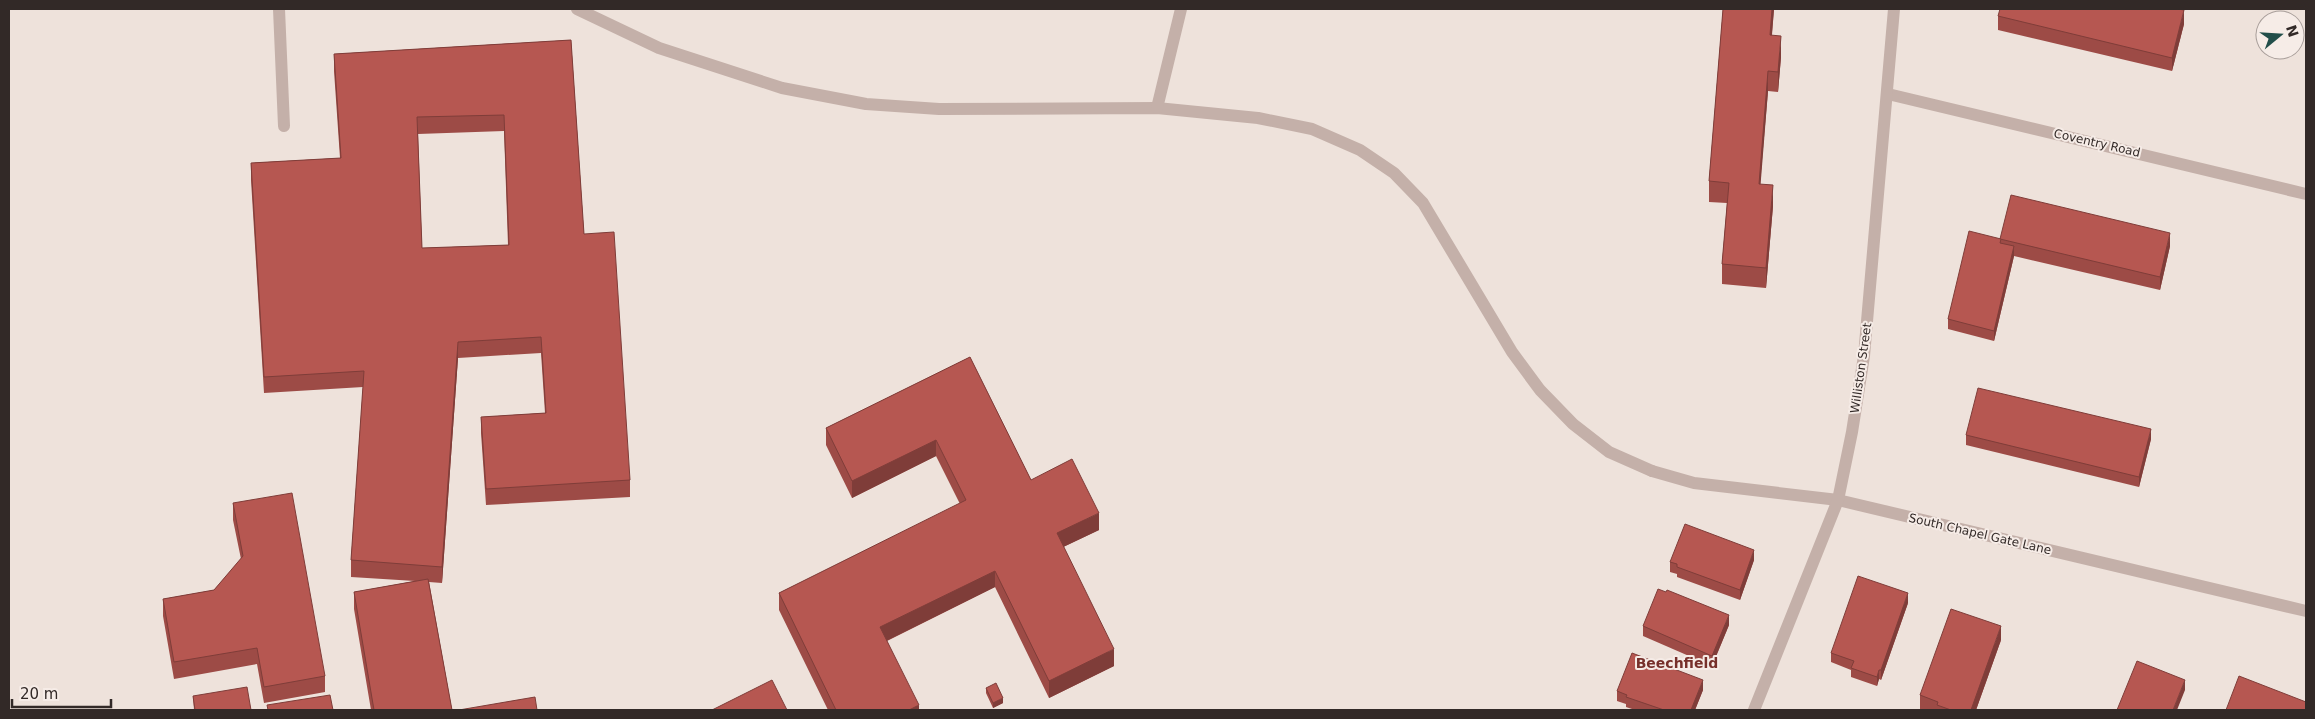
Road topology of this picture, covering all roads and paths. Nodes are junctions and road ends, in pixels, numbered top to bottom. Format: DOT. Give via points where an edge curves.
graph roads {
  1 [pos="279,9"];
  2 [pos="577,9"];
  3 [pos="1181,9"];
  4 [pos="1894,9"];
  5 [pos="1888,94"];
  6 [pos="1156,108"];
  7 [pos="284,126"];
  8 [pos="2306,194"];
  9 [pos="1838,500"];
  10 [pos="2306,611"];
  11 [pos="1754,710"];
  1 -- 7 [label="street"];
  2 -- 6 [label="street, South Chapel Gate Lane" via="669,51 782,88 866,104 939,110"];
  3 -- 6 [label="street"];
  4 -- 5 [label="street, Williston Street"];
  5 -- 8 [label="street, Coventry Road"];
  5 -- 9 [label="street, Williston Street" via="1864,356"];
  6 -- 9 [label="street, South Chapel Gate Lane" via="1258,118 1312,129 1360,150 1394,172 1423,203 1512,352 1540,390 1573,424 1609,452 1652,472 1694,483"];
  9 -- 10 [label="street, South Chapel Gate Lane"];
  9 -- 11 [label="street, Williston Street"];
}
